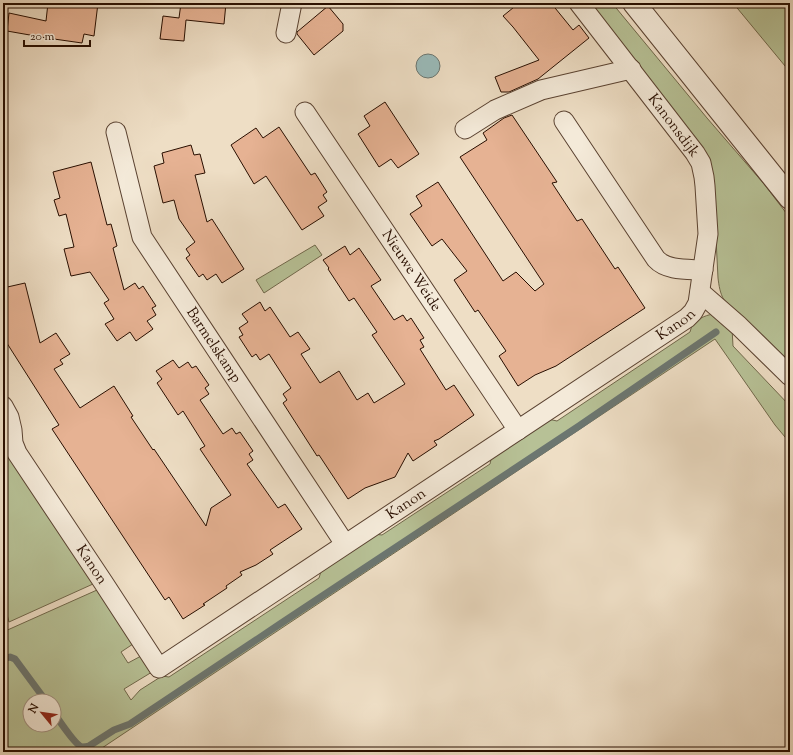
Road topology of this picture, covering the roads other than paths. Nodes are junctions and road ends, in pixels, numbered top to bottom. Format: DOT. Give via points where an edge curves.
graph roads {
  1 [pos="292,3"];
  2 [pos="579,3"];
  3 [pos="634,3"];
  4 [pos="286,33"];
  5 [pos="630,69"];
  6 [pos="305,112"];
  7 [pos="564,121"];
  8 [pos="465,129"];
  9 [pos="116,132"];
  10 [pos="790,198"];
  11 [pos="703,270"];
  12 [pos="700,292"];
  13 [pos="790,376"];
  14 [pos="3,406"];
  15 [pos="518,430"];
  16 [pos="345,544"];
  1 -- 4 [label="street"];
  2 -- 5 [label="street, Kanonsdijk"];
  3 -- 10 [label="street"];
  5 -- 8 [label="street" via="541,90 495,110"];
  5 -- 11 [label="street, Kanonsdijk" via="701,163 708,234"];
  6 -- 15 [label="street, Nieuwe Weide"];
  7 -- 11 [label="street" via="656,259 674,268"];
  9 -- 16 [label="street, Barmelskamp" via="142,237"];
  11 -- 12 [label="street, Kanon"];
  12 -- 13 [label="street"];
  12 -- 15 [label="street, Kanon" via="698,303 687,318"];
  14 -- 16 [label="street, Kanon" via="9,417 17,453 159,668"];
  15 -- 16 [label="street, Kanon"];
}
